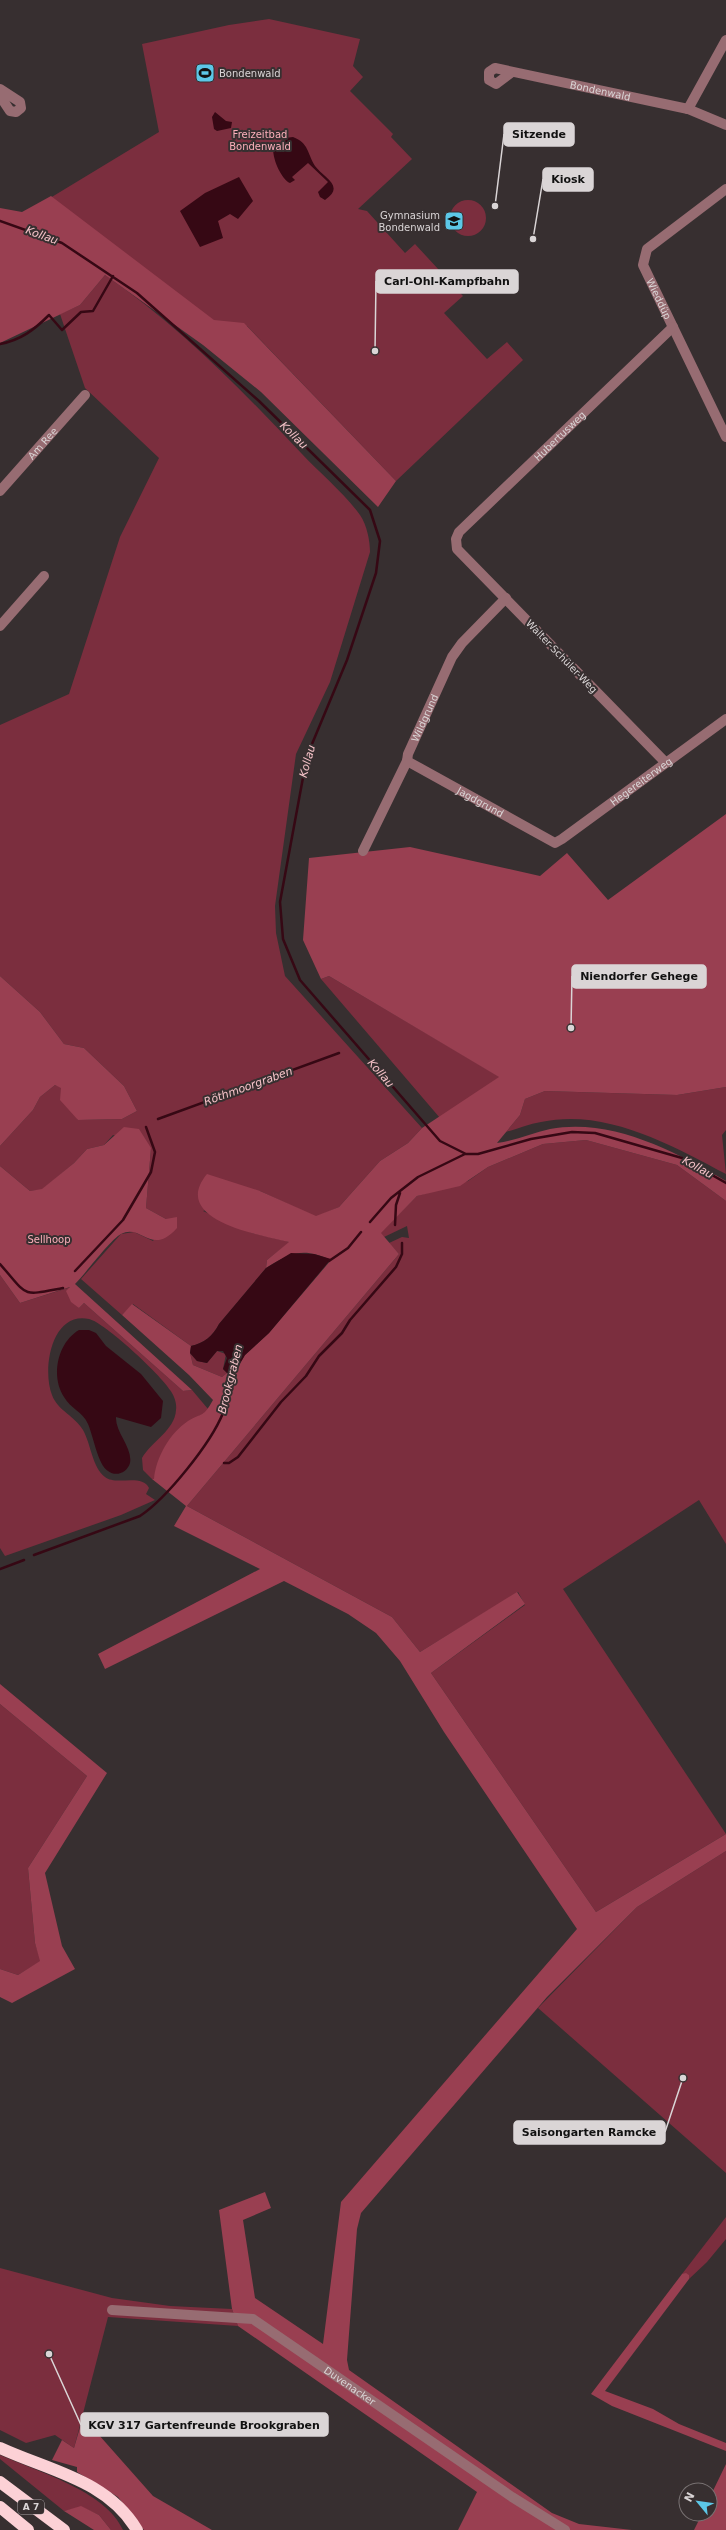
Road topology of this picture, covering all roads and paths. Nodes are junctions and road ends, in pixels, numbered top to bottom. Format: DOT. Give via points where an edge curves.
graph roads {
  1 [pos="726,40"];
  2 [pos="512,72"];
  3 [pos="0,90"];
  4 [pos="0,96"];
  5 [pos="688,109"];
  6 [pos="726,125"];
  7 [pos="726,189"];
  8 [pos="673,327"];
  9 [pos="85,395"];
  10 [pos="726,437"];
  11 [pos="0,492"];
  12 [pos="457,549"];
  13 [pos="44,576"];
  14 [pos="506,598"];
  15 [pos="0,626"];
  16 [pos="726,719"];
  17 [pos="407,760"];
  18 [pos="666,763"];
  19 [pos="555,843"];
  20 [pos="363,851"];
  21 [pos="112,2310"];
  22 [pos="0,2448"];
  23 [pos="0,2482"];
  24 [pos="0,2507"];
  25 [pos="28,2530"];
  26 [pos="64,2530"];
  27 [pos="137,2530"];
  28 [pos="565,2530"];
  1 -- 5 [label="street"];
  2 -- 5 [label="street, Bondenwald"];
  3 -- 4 [label="street" via="17,98 20,108 16,112 10,111"];
  5 -- 6 [label="street, Bondenwald"];
  7 -- 8 [label="street, Wieddüp" via="647,249 643,265"];
  8 -- 10 [label="street, Wieddüp"];
  8 -- 12 [label="street, Hubertusweg" via="459,532 456,539"];
  9 -- 11 [label="street, Am Ree"];
  12 -- 14 [label="street, Walter-Schüler-Weg"];
  13 -- 15 [label="street"];
  14 -- 17 [label="street, Wildgrund" via="462,643 452,657"];
  14 -- 18 [label="street, Walter-Schüler-Weg"];
  16 -- 18 [label="street, Hegereiterweg"];
  17 -- 19 [label="street, Jagdgrund"];
  17 -- 20 [label="street, Wildgrund"];
  18 -- 19 [label="street, Hegereiterweg"];
  21 -- 28 [label="street, Duvenacker" via="253,2319 512,2497"];
  22 -- 27 [label="highway" via="97,2489 122,2509"];
  23 -- 26 [label="highway, A 7"];
  24 -- 25 [label="highway, A 7"];
}
